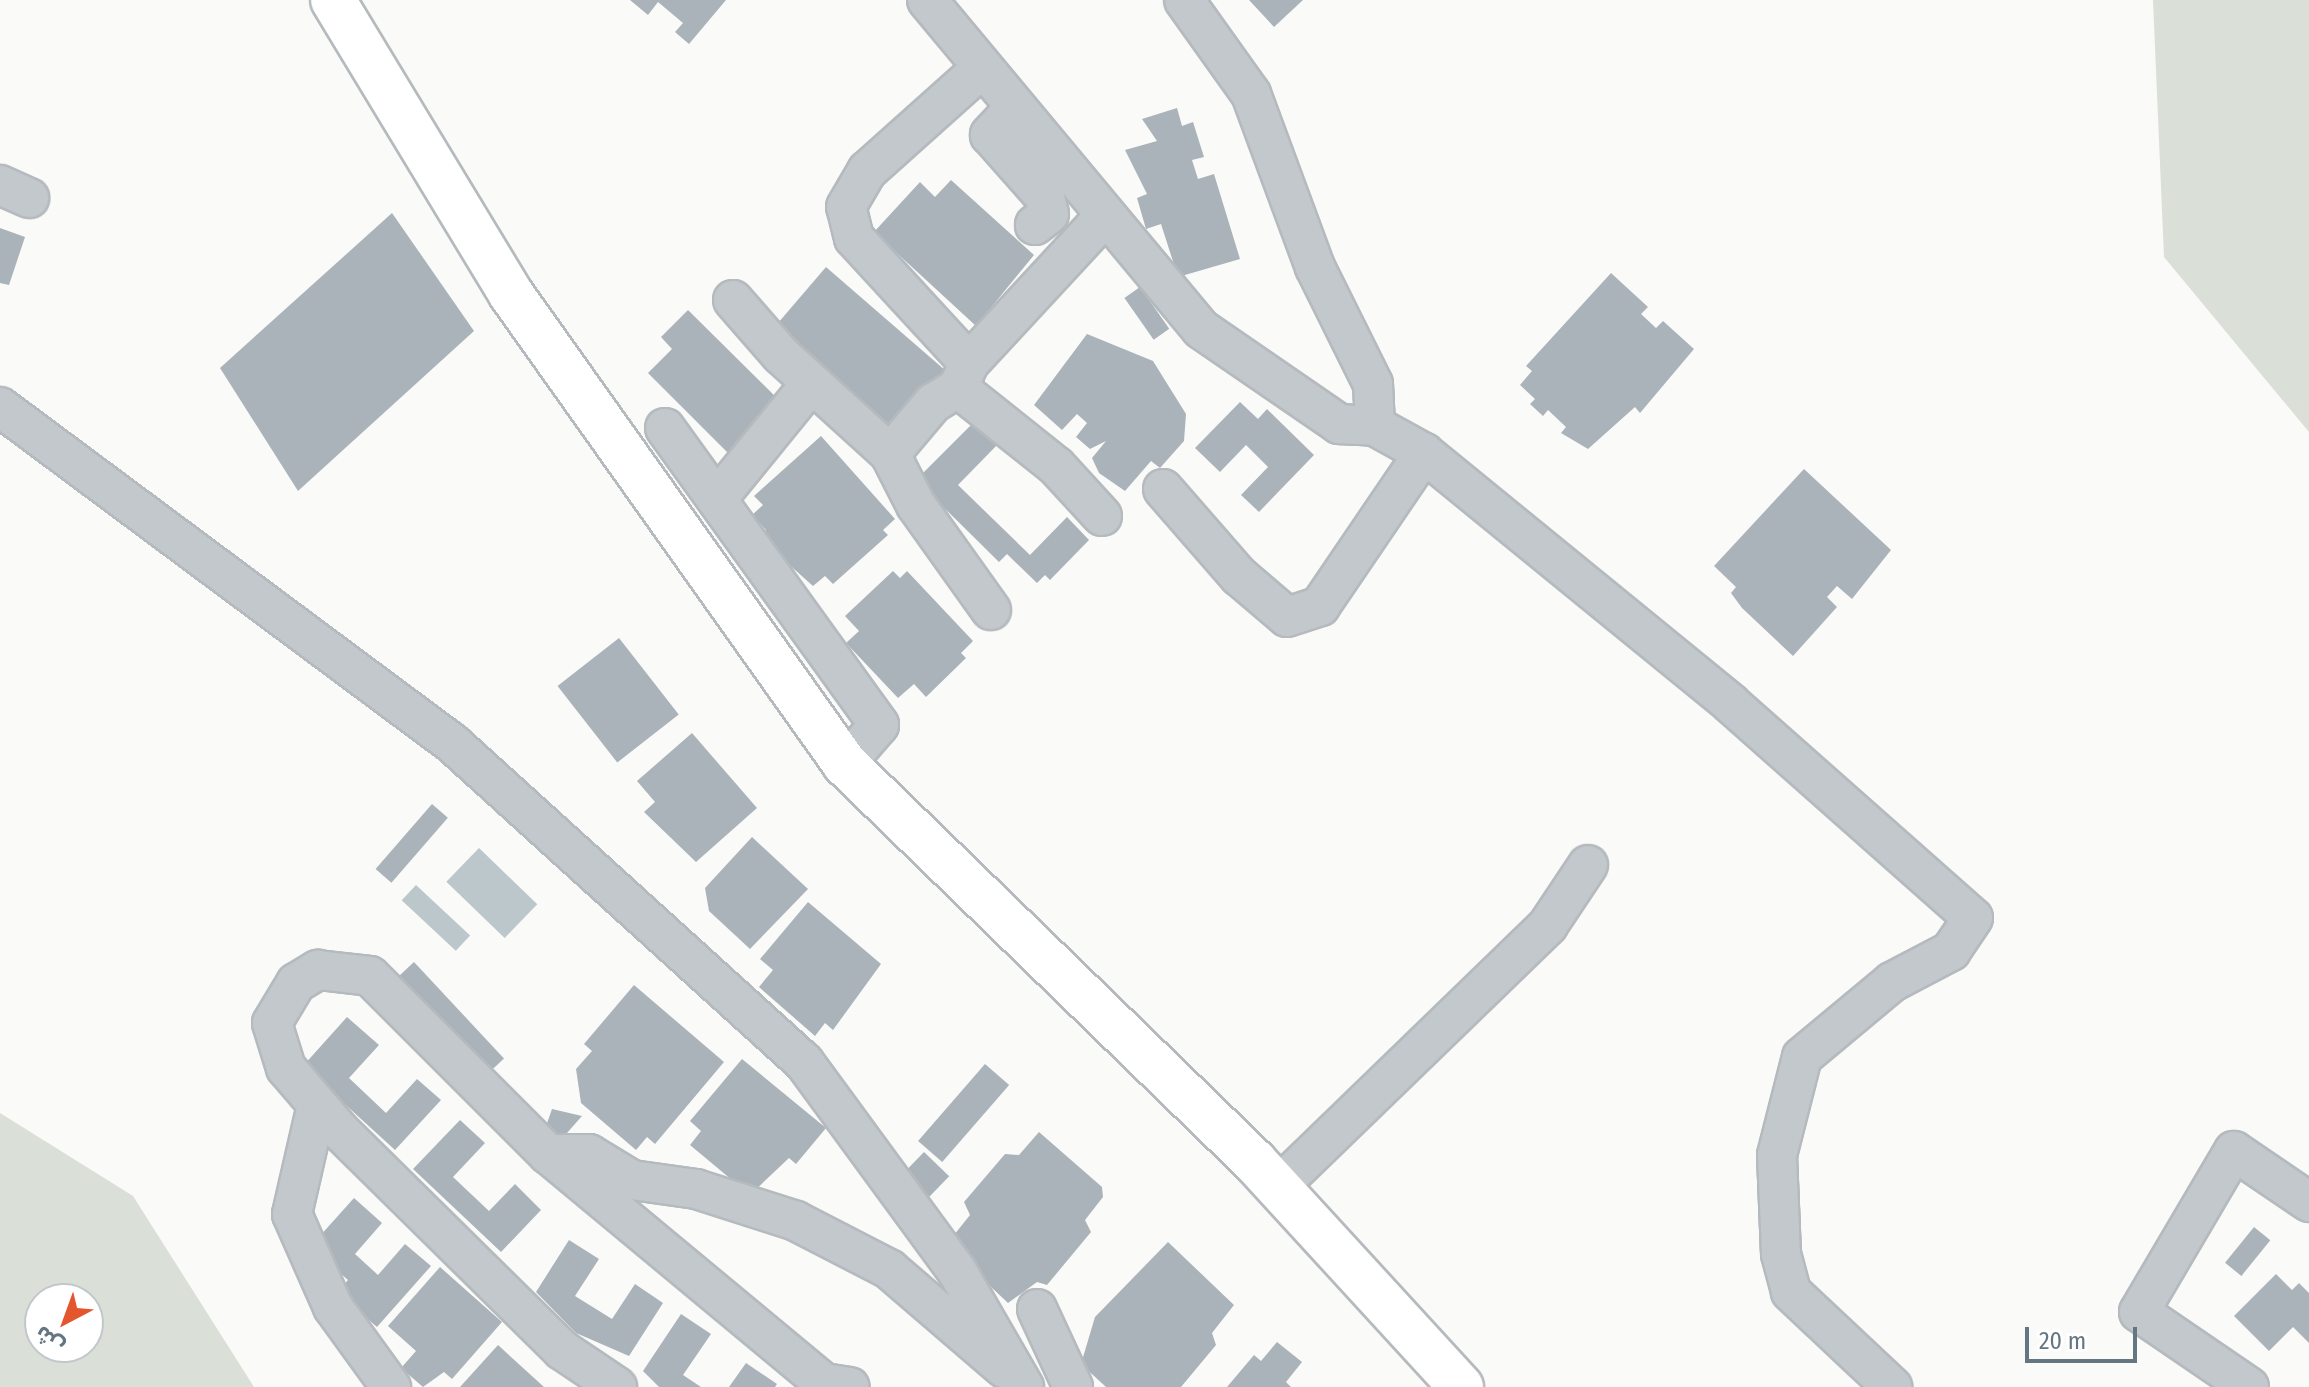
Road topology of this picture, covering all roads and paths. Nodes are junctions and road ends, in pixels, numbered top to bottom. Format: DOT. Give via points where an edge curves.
graph roads {
  1 [pos="333,0"];
  2 [pos="927,0"];
  3 [pos="1184,0"];
  4 [pos="980,70"];
  5 [pos="1015,108"];
  6 [pos="1105,216"];
  7 [pos="1035,225"];
  8 [pos="733,300"];
  9 [pos="964,376"];
  10 [pos="804,392"];
  11 [pos="0,407"];
  12 [pos="1375,426"];
  13 [pos="665,428"];
  14 [pos="1424,453"];
  15 [pos="890,454"];
  16 [pos="1163,489"];
  17 [pos="717,499"];
  18 [pos="1102,516"];
  19 [pos="991,610"];
  20 [pos="845,764"];
  21 [pos="1588,865"];
  22 [pos="317,1105"];
  23 [pos="548,1154"];
  24 [pos="1278,1187"];
  25 [pos="2309,1202"];
  26 [pos="1037,1309"];
  27 [pos="1023,1385"];
  28 [pos="832,1386"];
  29 [pos="391,1387"];
  30 [pos="617,1387"];
  31 [pos="1073,1387"];
  32 [pos="1461,1387"];
  33 [pos="1892,1387"];
  34 [pos="2249,1387"];
  1 -- 20 [label="main road" via="536,331"];
  2 -- 4 [label="street"];
  3 -- 12 [label="street" via="1251,94 1315,267 1373,384"];
  4 -- 5 [label="street"];
  4 -- 9 [label="street" via="867,171 846,207 854,238"];
  5 -- 6 [label="street"];
  5 -- 7 [label="street" via="990,135 1045,197 1049,214"];
  6 -- 9 [label="street"];
  6 -- 12 [label="street" via="1201,329 1241,363 1339,424"];
  8 -- 15 [label="street" via="781,355"];
  9 -- 15 [label="street"];
  9 -- 18 [label="street"];
  10 -- 17 [label="street"];
  11 -- 27 [label="street" via="452,743 804,1062 957,1271"];
  12 -- 14 [label="street"];
  13 -- 17 [label="street"];
  14 -- 16 [label="street" via="1320,606 1287,617 1239,576"];
  14 -- 33 [label="street" via="1862,813 1973,918 1951,951 1892,982 1802,1057 1777,1155 1781,1254 1791,1292"];
  15 -- 19 [label="street" via="916,505"];
  17 -- 20 [label="street" via="879,725"];
  20 -- 24 [label="main road"];
  21 -- 24 [label="street" via="1548,925"];
  22 -- 23 [label="street" via="274,1047 272,1023 296,983 318,970 345,968 370,976"];
  22 -- 29 [label="street" via="292,1214 333,1307"];
  22 -- 30 [label="street" via="562,1350"];
  23 -- 27 [label="street" via="589,1154 632,1180 696,1189 796,1221 889,1269"];
  23 -- 28 [label="street"];
  24 -- 32 [label="main road"];
  25 -- 34 [label="street" via="2234,1151 2139,1312"];
  26 -- 31 [label="street"];
}
